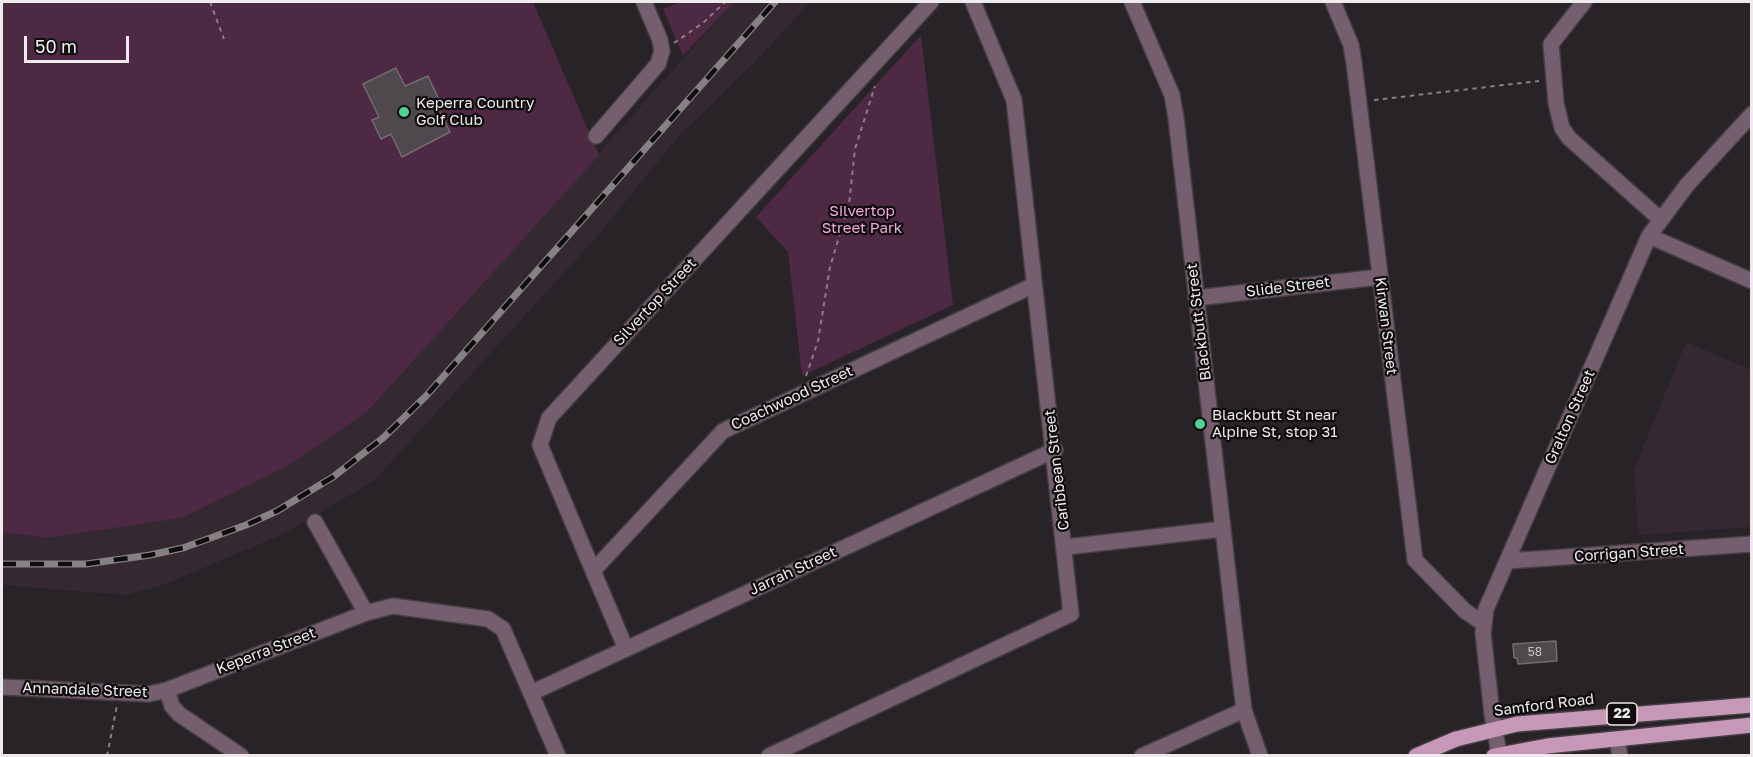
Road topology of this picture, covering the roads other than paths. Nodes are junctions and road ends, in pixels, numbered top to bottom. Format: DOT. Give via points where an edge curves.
graph roads {
  1 [pos="644,2"];
  2 [pos="931,2"];
  3 [pos="973,2"];
  4 [pos="1132,2"];
  5 [pos="1333,2"];
  6 [pos="1584,2"];
  7 [pos="1751,115"];
  8 [pos="596,136"];
  9 [pos="1660,219"];
  10 [pos="1649,236"];
  11 [pos="1379,277"];
  12 [pos="1752,281"];
  13 [pos="1034,285"];
  14 [pos="1196,298"];
  15 [pos="1055,450"];
  16 [pos="315,522"];
  17 [pos="1223,530"];
  18 [pos="1752,544"];
  19 [pos="1066,547"];
  20 [pos="1507,561"];
  21 [pos="593,571"];
  22 [pos="366,613"];
  23 [pos="1483,624"];
  24 [pos="626,649"];
  25 [pos="2,687"];
  26 [pos="167,690"];
  27 [pos="531,693"];
  28 [pos="1752,705"];
  29 [pos="1244,710"];
  30 [pos="1752,725"];
  31 [pos="1494,728"];
  32 [pos="1617,739"];
  33 [pos="1497,755"];
  34 [pos="241,756"];
  35 [pos="558,756"];
  36 [pos="769,756"];
  37 [pos="1142,756"];
  38 [pos="1260,756"];
  39 [pos="1416,756"];
  40 [pos="1620,756"];
  1 -- 8 [label="street" via="660,40 658,64"];
  2 -- 21 [label="street, Silvertop Street" via="549,418 540,445"];
  3 -- 13 [label="street, Caribbean Street" via="1014,100"];
  4 -- 14 [label="street, Blackbutt Street" via="1172,95"];
  5 -- 11 [label="street, Kirwan Street" via="1351,45"];
  6 -- 9 [label="street" via="1551,44 1562,128"];
  7 -- 9 [label="street, Gralton Street"];
  9 -- 10 [label="street, Gralton Street"];
  10 -- 12 [label="street"];
  10 -- 20 [label="street, Gralton Street"];
  11 -- 14 [label="street, Slide Street"];
  11 -- 23 [label="street, Kirwan Street" via="1415,560"];
  13 -- 15 [label="street, Caribbean Street"];
  13 -- 21 [label="street, Coachwood Street" via="723,431"];
  14 -- 17 [label="street, Blackbutt Street"];
  15 -- 19 [label="street, Caribbean Street"];
  15 -- 24 [label="street, Jarrah Street"];
  16 -- 22 [label="street"];
  17 -- 19 [label="street"];
  17 -- 29 [label="street, Blackbutt Street"];
  18 -- 20 [label="street, Corrigan Street"];
  19 -- 36 [label="street, Caribbean Street" via="1071,614"];
  20 -- 23 [label="street, Gralton Street"];
  21 -- 24 [label="street, Silvertop Street"];
  22 -- 26 [label="street, Keperra Street"];
  22 -- 27 [label="street, Keperra Street" via="393,606 488,619 503,629"];
  23 -- 31 [label="street, Gralton Street"];
  24 -- 27 [label="street, Jarrah Street"];
  25 -- 26 [label="street, Annandale Street" via="149,694"];
  26 -- 34 [label="street" via="179,714"];
  27 -- 35 [label="street, Keperra Street"];
  28 -- 31 [label="main road, Samford Road / 22"];
  29 -- 37 [label="street"];
  29 -- 38 [label="street, Blackbutt Street"];
  30 -- 32 [label="main road, 22"];
  31 -- 33 [label="street, Gralton Street"];
  31 -- 39 [label="main road, Samford Road / 22"];
  32 -- 33 [label="main road, 22"];
  32 -- 40 [label="street"];
}
